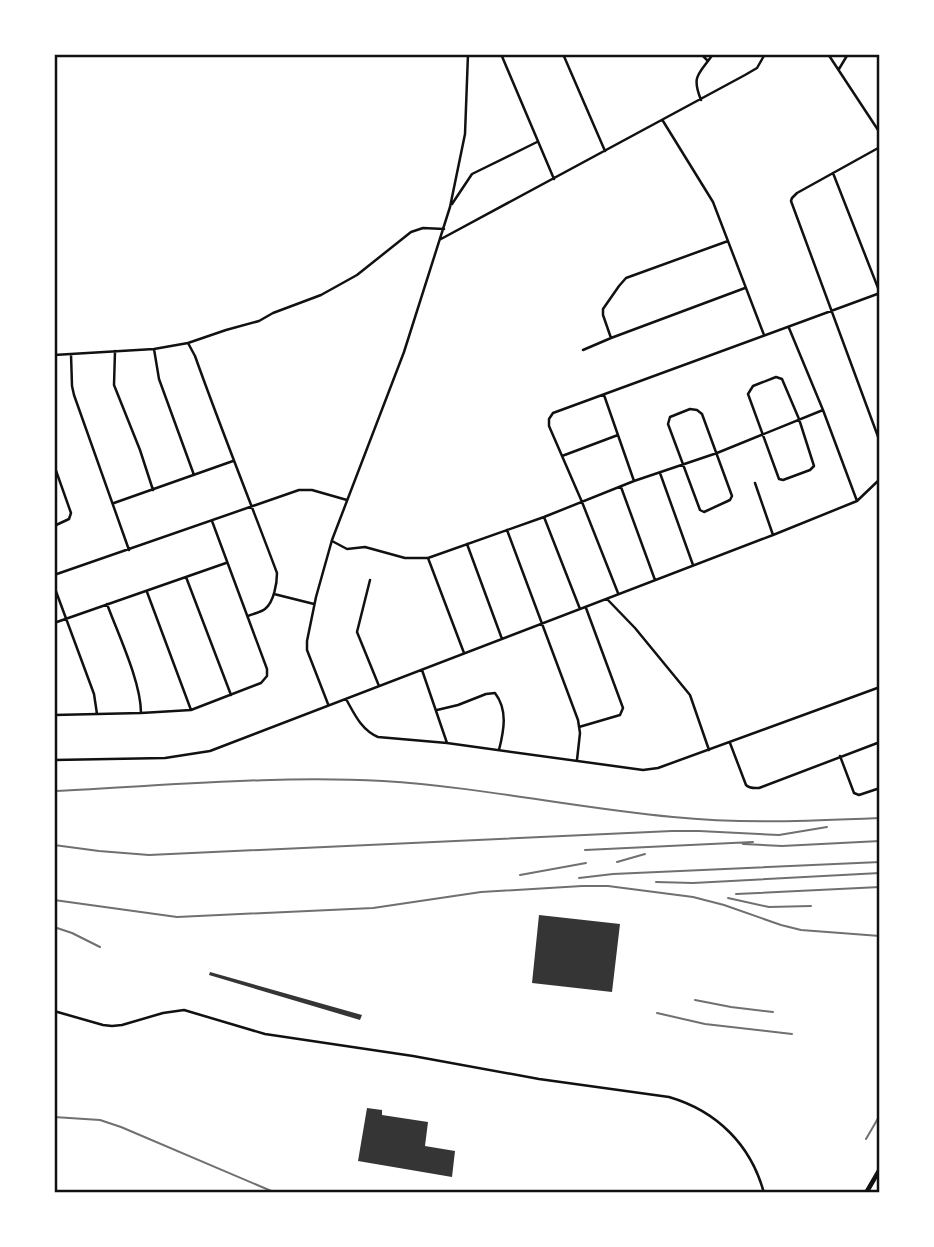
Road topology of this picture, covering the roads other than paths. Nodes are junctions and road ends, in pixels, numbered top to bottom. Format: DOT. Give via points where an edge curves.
graph roads {
  1 [pos="468,54"];
  2 [pos="501,54"];
  3 [pos="564,54"];
  4 [pos="701,54"];
  5 [pos="713,54"];
  6 [pos="765,54"];
  7 [pos="828,54"];
  8 [pos="848,54"];
  9 [pos="708,61"];
  10 [pos="839,69"];
  11 [pos="701,100"];
  12 [pos="663,121"];
  13 [pos="880,134"];
  14 [pos="537,142"];
  15 [pos="880,147"];
  16 [pos="606,152"];
  17 [pos="833,173"];
  18 [pos="554,179"];
  19 [pos="450,208"];
  20 [pos="444,229"];
  21 [pos="440,239"];
  22 [pos="727,241"];
  23 [pos="745,288"];
  24 [pos="880,293"];
  25 [pos="831,311"];
  26 [pos="789,327"];
  27 [pos="764,336"];
  28 [pos="611,338"];
  29 [pos="188,343"];
  30 [pos="154,349"];
  31 [pos="115,351"];
  32 [pos="583,351"];
  33 [pos="71,354"];
  34 [pos="54,355"];
  35 [pos="604,396"];
  36 [pos="823,411"];
  37 [pos="799,419"];
  38 [pos="618,435"];
  39 [pos="763,435"];
  40 [pos="880,442"];
  41 [pos="716,453"];
  42 [pos="561,457"];
  43 [pos="233,461"];
  44 [pos="54,465"];
  45 [pos="683,465"];
  46 [pos="659,472"];
  47 [pos="194,475"];
  48 [pos="880,479"];
  49 [pos="634,481"];
  50 [pos="755,483"];
  51 [pos="621,486"];
  52 [pos="153,490"];
  53 [pos="347,500"];
  54 [pos="856,501"];
  55 [pos="582,502"];
  56 [pos="113,503"];
  57 [pos="253,506"];
  58 [pos="544,517"];
  59 [pos="212,521"];
  60 [pos="54,526"];
  61 [pos="507,530"];
  62 [pos="773,535"];
  63 [pos="332,540"];
  64 [pos="467,544"];
  65 [pos="129,550"];
  66 [pos="428,558"];
  67 [pos="227,562"];
  68 [pos="693,565"];
  69 [pos="54,575"];
  70 [pos="186,576"];
  71 [pos="370,580"];
  72 [pos="655,580"];
  73 [pos="54,586"];
  74 [pos="146,590"];
  75 [pos="273,593"];
  76 [pos="618,594"];
  77 [pos="606,599"];
  78 [pos="107,604"];
  79 [pos="314,604"];
  80 [pos="585,607"];
  81 [pos="580,609"];
  82 [pos="248,616"];
  83 [pos="66,618"];
  84 [pos="54,623"];
  85 [pos="541,624"];
  86 [pos="502,639"];
  87 [pos="464,653"];
  88 [pos="422,669"];
  89 [pos="379,686"];
  90 [pos="880,687"];
  91 [pos="231,695"];
  92 [pos="345,699"];
  93 [pos="328,705"];
  94 [pos="54,709"];
  95 [pos="191,710"];
  96 [pos="437,710"];
  97 [pos="141,713"];
  98 [pos="97,714"];
  99 [pos="55,715"];
  100 [pos="579,727"];
  101 [pos="880,742"];
  102 [pos="447,743"];
  103 [pos="730,743"];
  104 [pos="499,750"];
  105 [pos="709,750"];
  106 [pos="840,756"];
  107 [pos="54,760"];
  108 [pos="577,760"];
  109 [pos="880,788"];
  110 [pos="54,1011"];
  111 [pos="880,1169"];
  112 [pos="764,1193"];
  113 [pos="866,1193"];
  1 -- 19 [label="street" via="465,134"];
  2 -- 14 [label="street"];
  3 -- 16 [label="street"];
  4 -- 9 [label="street"];
  5 -- 9 [label="street"];
  6 -- 11 [label="street" via="757,68"];
  7 -- 10 [label="street"];
  8 -- 10 [label="street"];
  9 -- 11 [label="street" via="695,82"];
  10 -- 13 [label="street"];
  11 -- 12 [label="street"];
  12 -- 16 [label="street"];
  12 -- 22 [label="street" via="709,193"];
  14 -- 18 [label="street"];
  14 -- 19 [label="street" via="472,174"];
  15 -- 17 [label="street"];
  16 -- 18 [label="street"];
  17 -- 24 [label="street"];
  17 -- 25 [label="street" via="797,192 791,201"];
  18 -- 21 [label="street"];
  19 -- 20 [label="street"];
  20 -- 21 [label="street"];
  20 -- 29 [label="street" via="417,229 357,275 321,295"];
  21 -- 53 [label="street" via="404,352"];
  22 -- 23 [label="street"];
  22 -- 28 [label="street" via="624,280 603,312"];
  23 -- 27 [label="street"];
  23 -- 28 [label="street"];
  24 -- 25 [label="street"];
  25 -- 26 [label="street"];
  25 -- 40 [label="street"];
  26 -- 27 [label="street"];
  26 -- 36 [label="street"];
  27 -- 35 [label="street"];
  28 -- 32 [label="street"];
  29 -- 30 [label="street"];
  29 -- 43 [label="street"];
  30 -- 31 [label="street"];
  30 -- 47 [label="street" via="159,379"];
  31 -- 33 [label="street"];
  31 -- 52 [label="street" via="114,385"];
  33 -- 34 [label="street"];
  33 -- 56 [label="street" via="74,395"];
  35 -- 38 [label="street"];
  35 -- 42 [label="street" via="550,416 549,426"];
  36 -- 37 [label="street"];
  36 -- 54 [label="street"];
  37 -- 39 [label="street"];
  37 -- 39 [label="street" via="780,377 753,386 748,394"];
  37 -- 39 [label="street" via="814,466 810,470 779,479"];
  38 -- 42 [label="street"];
  38 -- 49 [label="street"];
  39 -- 41 [label="street"];
  41 -- 45 [label="street"];
  41 -- 45 [label="street" via="702,414 690,409 668,421"];
  41 -- 45 [label="street" via="732,496 707,512 700,510"];
  42 -- 55 [label="street"];
  43 -- 47 [label="street"];
  43 -- 57 [label="street"];
  44 -- 60 [label="street" via="71,513 69,519"];
  45 -- 46 [label="street"];
  46 -- 49 [label="street"];
  46 -- 68 [label="street"];
  47 -- 52 [label="street"];
  48 -- 54 [label="street"];
  49 -- 51 [label="street"];
  50 -- 62 [label="street"];
  51 -- 55 [label="street"];
  51 -- 72 [label="street"];
  52 -- 56 [label="street"];
  53 -- 57 [label="street" via="304,489"];
  53 -- 63 [label="street"];
  54 -- 62 [label="street"];
  55 -- 58 [label="street"];
  55 -- 76 [label="street"];
  56 -- 65 [label="street"];
  57 -- 59 [label="street"];
  57 -- 75 [label="street" via="276,573"];
  58 -- 61 [label="street"];
  58 -- 81 [label="street"];
  59 -- 65 [label="street"];
  59 -- 67 [label="street"];
  61 -- 64 [label="street"];
  61 -- 85 [label="street"];
  62 -- 68 [label="street"];
  63 -- 66 [label="street" via="347,549 365,547 405,558"];
  63 -- 79 [label="street"];
  64 -- 66 [label="street"];
  64 -- 86 [label="street"];
  65 -- 69 [label="street"];
  66 -- 87 [label="street"];
  67 -- 70 [label="street"];
  67 -- 82 [label="street"];
  68 -- 72 [label="street"];
  70 -- 74 [label="street"];
  70 -- 91 [label="street"];
  71 -- 89 [label="street" via="356,632"];
  72 -- 76 [label="street"];
  73 -- 83 [label="street"];
  74 -- 78 [label="street"];
  74 -- 95 [label="street"];
  75 -- 79 [label="street"];
  75 -- 82 [label="street" via="265,610"];
  76 -- 77 [label="street"];
  77 -- 80 [label="street"];
  77 -- 105 [label="street" via="690,695"];
  78 -- 83 [label="street"];
  78 -- 97 [label="street" via="136,685"];
  79 -- 93 [label="street" via="307,650"];
  80 -- 81 [label="street"];
  80 -- 100 [label="street" via="623,708 620,715"];
  81 -- 85 [label="street"];
  82 -- 91 [label="street" via="267,676"];
  83 -- 84 [label="street"];
  83 -- 98 [label="street"];
  85 -- 86 [label="street"];
  85 -- 100 [label="street"];
  86 -- 87 [label="street"];
  87 -- 88 [label="street"];
  88 -- 89 [label="street"];
  88 -- 96 [label="street"];
  89 -- 92 [label="street"];
  90 -- 103 [label="street"];
  91 -- 95 [label="street"];
  92 -- 93 [label="street"];
  92 -- 102 [label="street" via="373,735"];
  93 -- 107 [label="street" via="200,754"];
  94 -- 99 [label="street"];
  95 -- 97 [label="street"];
  96 -- 102 [label="street"];
  96 -- 104 [label="street" via="495,693 505,721"];
  97 -- 98 [label="street"];
  98 -- 99 [label="street"];
  100 -- 108 [label="street"];
  101 -- 106 [label="street"];
  102 -- 104 [label="street"];
  103 -- 105 [label="street"];
  103 -- 106 [label="street" via="751,788"];
  104 -- 108 [label="street"];
  105 -- 108 [label="street" via="650,770"];
  106 -- 109 [label="street" via="854,793"];
  110 -- 112 [label="street" via="112,1026 184,1010 265,1034 669,1097 697,1108 735,1138 758,1173"];
  111 -- 113 [label="highway"];
}
